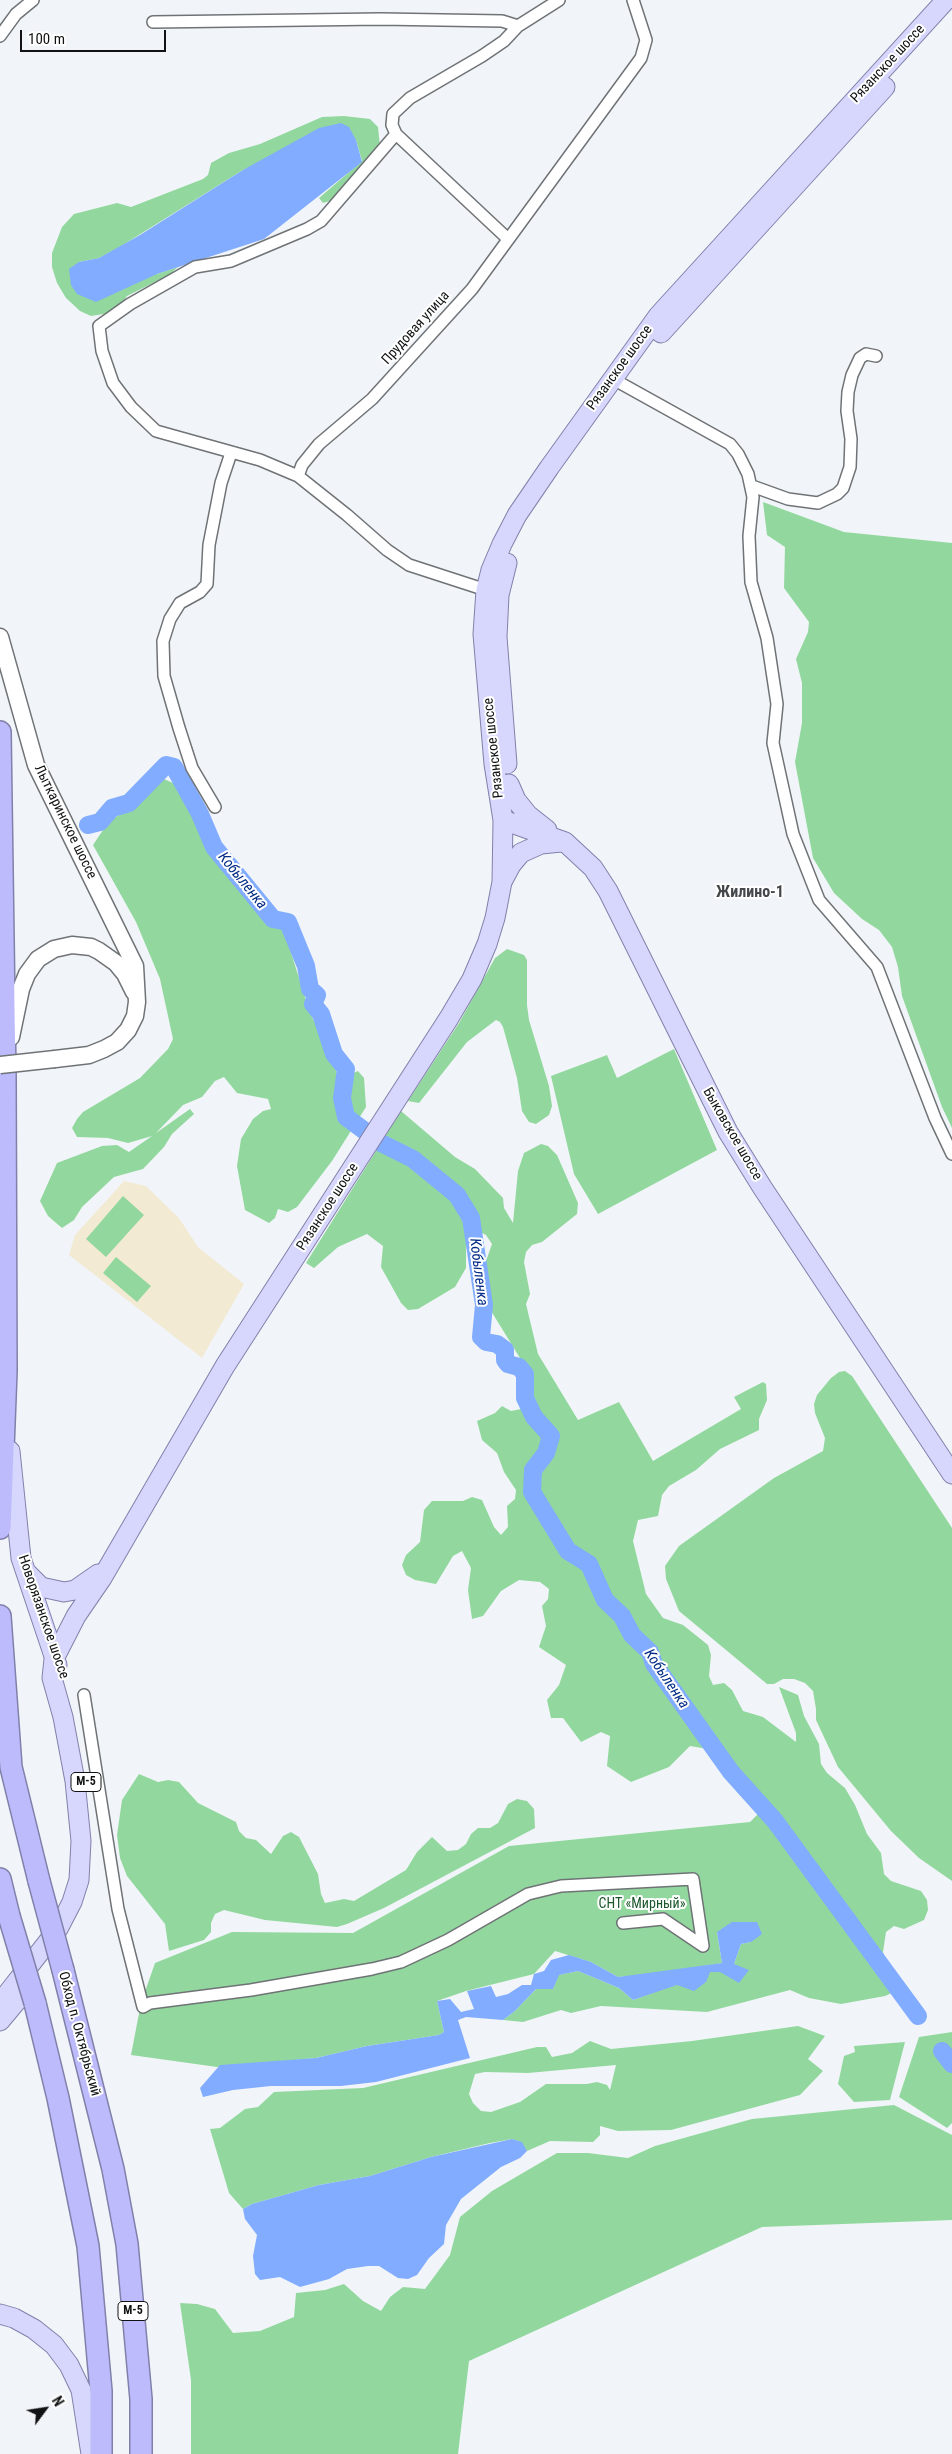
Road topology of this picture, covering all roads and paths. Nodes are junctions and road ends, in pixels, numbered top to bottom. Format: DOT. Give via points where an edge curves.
graph roads {
  1 [pos="33,0"];
  2 [pos="559,0"];
  3 [pos="632,0"];
  4 [pos="946,0"];
  5 [pos="952,12"];
  6 [pos="152,22"];
  7 [pos="518,26"];
  8 [pos="0,36"];
  9 [pos="396,134"];
  10 [pos="508,239"];
  11 [pos="876,356"];
  12 [pos="622,384"];
  13 [pos="231,453"];
  14 [pos="298,476"];
  15 [pos="752,486"];
  16 [pos="486,590"];
  17 [pos="0,637"];
  18 [pos="0,732"];
  19 [pos="509,784"];
  20 [pos="215,807"];
  21 [pos="503,820"];
  22 [pos="565,842"];
  23 [pos="502,882"];
  24 [pos="137,1002"];
  25 [pos="3,1071"];
  26 [pos="952,1154"];
  27 [pos="6,1371"];
  28 [pos="952,1474"];
  29 [pos="0,1528"];
  30 [pos="116,1552"];
  31 [pos="26,1572"];
  32 [pos="102,1578"];
  33 [pos="0,1616"];
  34 [pos="54,1659"];
  35 [pos="65,1682"];
  36 [pos="84,1695"];
  37 [pos="0,1879"];
  38 [pos="623,1923"];
  39 [pos="0,2003"];
  40 [pos="0,2021"];
  41 [pos="0,2314"];
  42 [pos="91,2454"];
  43 [pos="101,2454"];
  44 [pos="141,2454"];
  1 -- 8 [label="street" via="16,14"];
  2 -- 7 [label="street"];
  3 -- 10 [label="street, Прудовая улица" via="646,40 641,58"];
  4 -- 16 [label="main road, Рязанское шоссе" via="658,316 517,515 498,552"];
  5 -- 12 [label="main road, Рязанское шоссе" via="667,323"];
  6 -- 7 [label="street" via="381,19 502,21"];
  7 -- 9 [label="street" via="504,41 482,56 410,98 393,114 392,125"];
  9 -- 10 [label="street"];
  9 -- 13 [label="street" via="321,221 231,261 195,267 130,304 99,326 102,350 113,383 131,407 156,431"];
  10 -- 14 [label="street, Прудовая улица" via="472,288 372,399 319,444 302,465"];
  11 -- 15 [label="street" via="866,354 860,358 852,375 847,411 852,439 850,467 848,477 837,494 818,503 788,499"];
  12 -- 15 [label="street" via="730,444"];
  12 -- 19 [label="main road, Рязанское шоссе" via="532,515 502,574 497,637"];
  13 -- 14 [label="street" via="260,460"];
  13 -- 20 [label="street" via="221,483 209,545 207,584 200,592 180,602 163,641 164,676 179,728 192,768"];
  14 -- 16 [label="street" via="409,565"];
  15 -- 26 [label="street" via="751,582 767,638 777,704 773,743 793,834 819,900 877,967"];
  16 -- 21 [label="main road, Рязанское шоссе" via="483,634 494,764"];
  17 -- 24 [label="main road, Лыткаринское шоссе" via="36,765 129,950 135,966"];
  18 -- 25 [label="highway, Новорязанское шоссе / М-5"];
  19 -- 21 [label="main road, Рязанское шоссе"];
  19 -- 22 [label="main road" via="528,815"];
  21 -- 22 [label="main road, Быковское шоссе"];
  21 -- 23 [label="main road, Рязанское шоссе"];
  22 -- 23 [label="main road" via="542,844 521,853"];
  22 -- 28 [label="main road, Быковское шоссе" via="593,868 608,891 699,1077 734,1140"];
  23 -- 30 [label="main road, Рязанское шоссе" via="487,944 472,979 225,1366"];
  24 -- 25 [label="main road, Лыткаринское шоссе, bridge" via="136,1016 117,1042 89,1055"];
  24 -- 25 [label="main road" via="125,974 100,950 72,945 46,953 32,966 21,989"];
  25 -- 27 [label="highway, Новорязанское шоссе / М-5"];
  27 -- 29 [label="highway, М-5"];
  27 -- 31 [label="main road, Новорязанское шоссе / М-5" via="18,1539"];
  30 -- 31 [label="main road" via="100,1573 75,1590 53,1592 41,1587"];
  30 -- 32 [label="main road, Рязанское шоссе"];
  31 -- 34 [label="main road, Новорязанское шоссе / М-5"];
  32 -- 34 [label="main road, Рязанское шоссе" via="76,1616"];
  32 -- 35 [label="main road, Рязанское шоссе" via="73,1648"];
  33 -- 44 [label="highway, Обход п. Октябрьский / М-5, bridge" via="11,1767 38,1882 94,2088 127,2244 141,2398"];
  34 -- 35 [label="main road, Новорязанское шоссе / М-5"];
  34 -- 39 [label="main road" via="52,1678 63,1717 76,1790 81,1841 79,1880 58,1929"];
  35 -- 40 [label="main road, Новорязанское шоссе / М-5" via="85,1779 92,1839 89,1883 81,1909 67,1935"];
  36 -- 38 [label="street" via="118,1909 143,2007 150,2003 372,1970 402,1962 528,1894 561,1886 693,1879 703,1946 663,1919"];
  37 -- 43 [label="highway, bridge" via="58,2098 88,2246 101,2391"];
  41 -- 42 [label="main road" via="34,2329 54,2345 69,2365 81,2390"];
}
